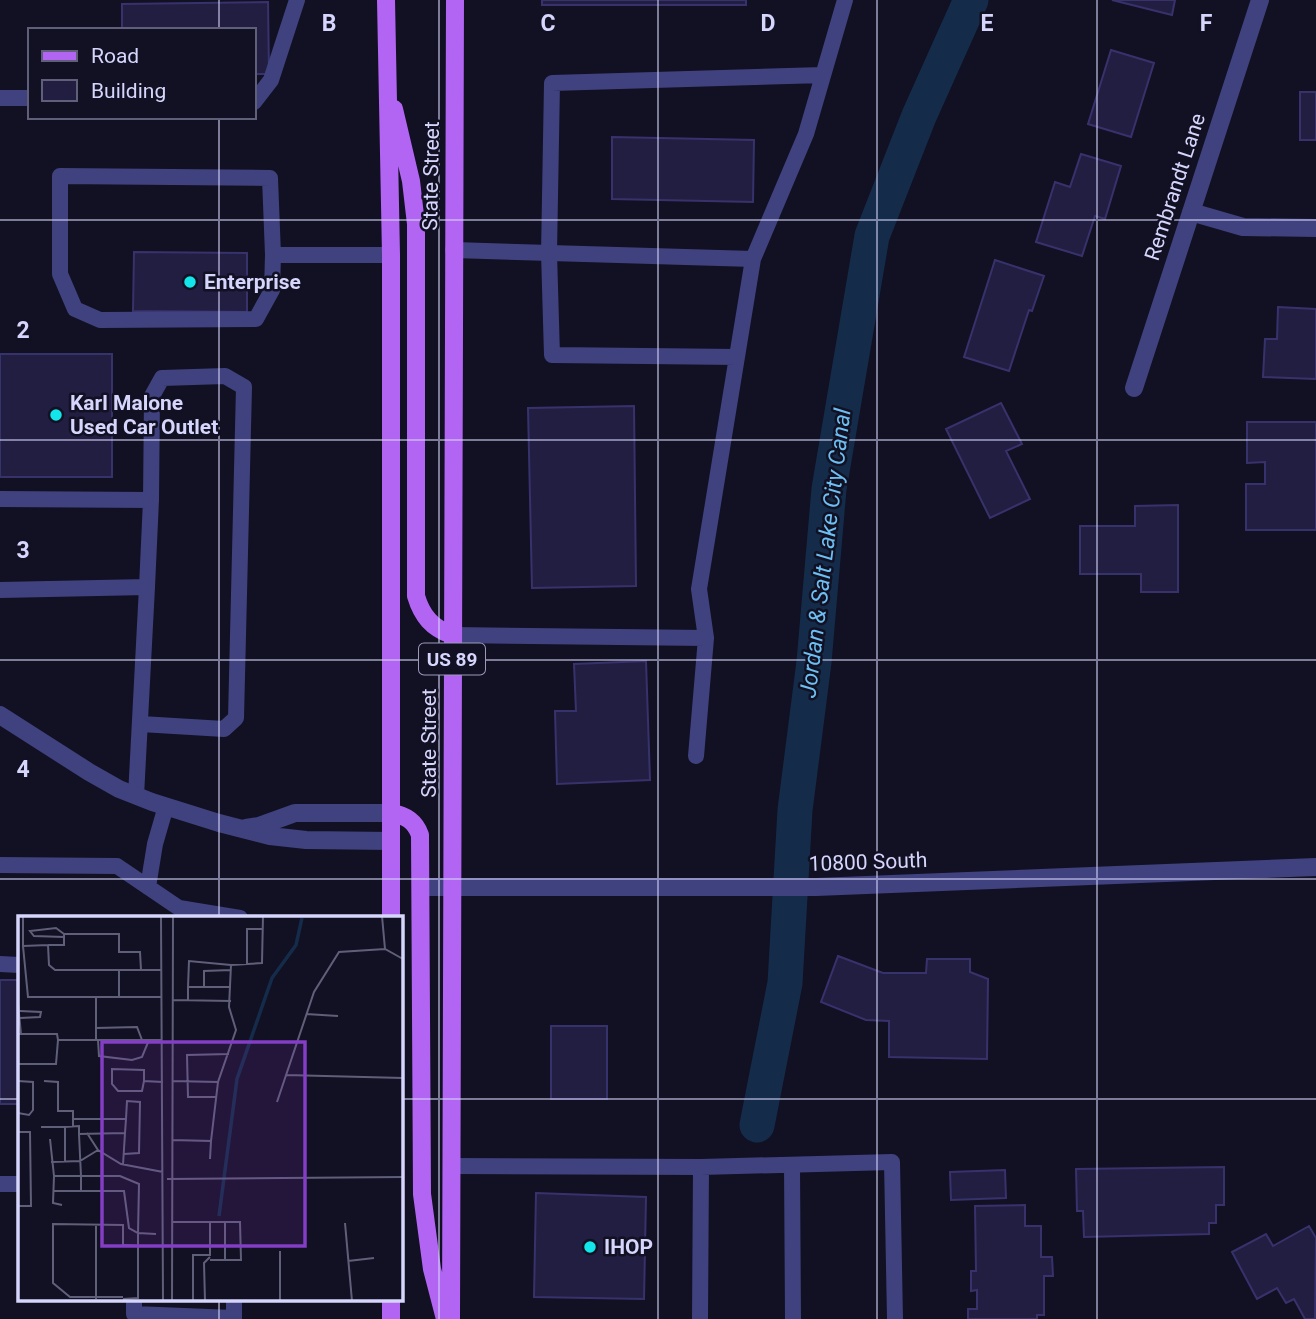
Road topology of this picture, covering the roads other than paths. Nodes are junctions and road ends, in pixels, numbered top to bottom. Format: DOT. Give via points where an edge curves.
graph roads {
  1 [pos="297,0"];
  2 [pos="386,0"];
  3 [pos="455,0"];
  4 [pos="845,0"];
  5 [pos="1260,0"];
  6 [pos="823,75"];
  7 [pos="388,89"];
  8 [pos="0,98"];
  9 [pos="28,98"];
  10 [pos="256,99"];
  11 [pos="1191,212"];
  12 [pos="1316,228"];
  13 [pos="453,250"];
  14 [pos="549,253"];
  15 [pos="273,255"];
  16 [pos="391,255"];
  17 [pos="753,259"];
  18 [pos="737,357"];
  19 [pos="1134,388"];
  20 [pos="0,499"];
  21 [pos="151,500"];
  22 [pos="147,587"];
  23 [pos="0,590"];
  24 [pos="452,635"];
  25 [pos="706,638"];
  26 [pos="0,715"];
  27 [pos="141,724"];
  28 [pos="696,756"];
  29 [pos="136,796"];
  30 [pos="166,806"];
  31 [pos="391,813"];
  32 [pos="236,827"];
  33 [pos="391,841"];
  34 [pos="0,865"];
  35 [pos="1316,867"];
  36 [pos="148,887"];
  37 [pos="421,887"];
  38 [pos="452,888"];
  39 [pos="228,916"];
  40 [pos="391,916"];
  41 [pos="0,964"];
  42 [pos="18,965"];
  43 [pos="792,1165"];
  44 [pos="452,1166"];
  45 [pos="701,1167"];
  46 [pos="0,1184"];
  47 [pos="18,1184"];
  48 [pos="134,1302"];
  49 [pos="234,1319"];
  50 [pos="445,1319"];
  51 [pos="451,1319"];
  52 [pos="700,1319"];
  53 [pos="793,1319"];
  54 [pos="895,1319"];
  1 -- 10 [label="lane" via="271,80"];
  2 -- 7 [label="main road, State Street / US 89"];
  3 -- 13 [label="main road, State Street / US 89"];
  4 -- 6 [label="lane"];
  5 -- 11 [label="street, Rembrandt Lane"];
  6 -- 14 [label="lane" via="552,83"];
  6 -- 17 [label="lane" via="806,134"];
  7 -- 16 [label="main road, State Street / US 89"];
  7 -- 24 [label="main road" via="402,134 416,224 416,596 426,619"];
  8 -- 9 [label="lane"];
  11 -- 12 [label="street" via="1242,227"];
  11 -- 19 [label="street, Rembrandt Lane"];
  13 -- 14 [label="lane"];
  13 -- 24 [label="main road, State Street / US 89"];
  14 -- 17 [label="lane"];
  14 -- 18 [label="lane" via="552,355"];
  15 -- 15 [label="lane" via="272,290 256,319 100,320 75,309 60,274 60,176 270,178"];
  15 -- 16 [label="lane"];
  16 -- 31 [label="main road, State Street / US 89"];
  17 -- 18 [label="lane"];
  18 -- 25 [label="lane" via="699,589"];
  20 -- 21 [label="lane"];
  21 -- 22 [label="lane"];
  21 -- 27 [label="lane" via="152,396 162,378 225,376 244,387 236,718 224,729"];
  22 -- 23 [label="lane"];
  22 -- 27 [label="lane"];
  24 -- 25 [label="lane"];
  24 -- 38 [label="main road, State Street / US 89"];
  25 -- 28 [label="lane"];
  26 -- 29 [label="street"];
  27 -- 29 [label="lane"];
  29 -- 30 [label="street"];
  30 -- 32 [label="street"];
  30 -- 36 [label="lane"];
  31 -- 32 [label="street" via="295,813 259,826"];
  31 -- 33 [label="main road, State Street / US 89"];
  31 -- 37 [label="main road" via="406,817 420,835"];
  32 -- 33 [label="street" via="288,839"];
  33 -- 40 [label="main road, State Street / US 89"];
  34 -- 36 [label="lane" via="117,866"];
  35 -- 38 [label="street, 10800 South" via="816,887"];
  36 -- 39 [label="lane" via="179,908"];
  37 -- 38 [label="street, 10800 South"];
  37 -- 50 [label="main road" via="422,1194 432,1269"];
  38 -- 44 [label="main road, State Street / US 89"];
  41 -- 42 [label="lane"];
  43 -- 45 [label="lane"];
  43 -- 53 [label="lane"];
  43 -- 54 [label="lane" via="892,1163"];
  44 -- 45 [label="lane"];
  44 -- 51 [label="main road, State Street / US 89"];
  45 -- 52 [label="lane"];
  46 -- 47 [label="lane"];
  48 -- 49 [label="lane" via="134,1314"];
}
